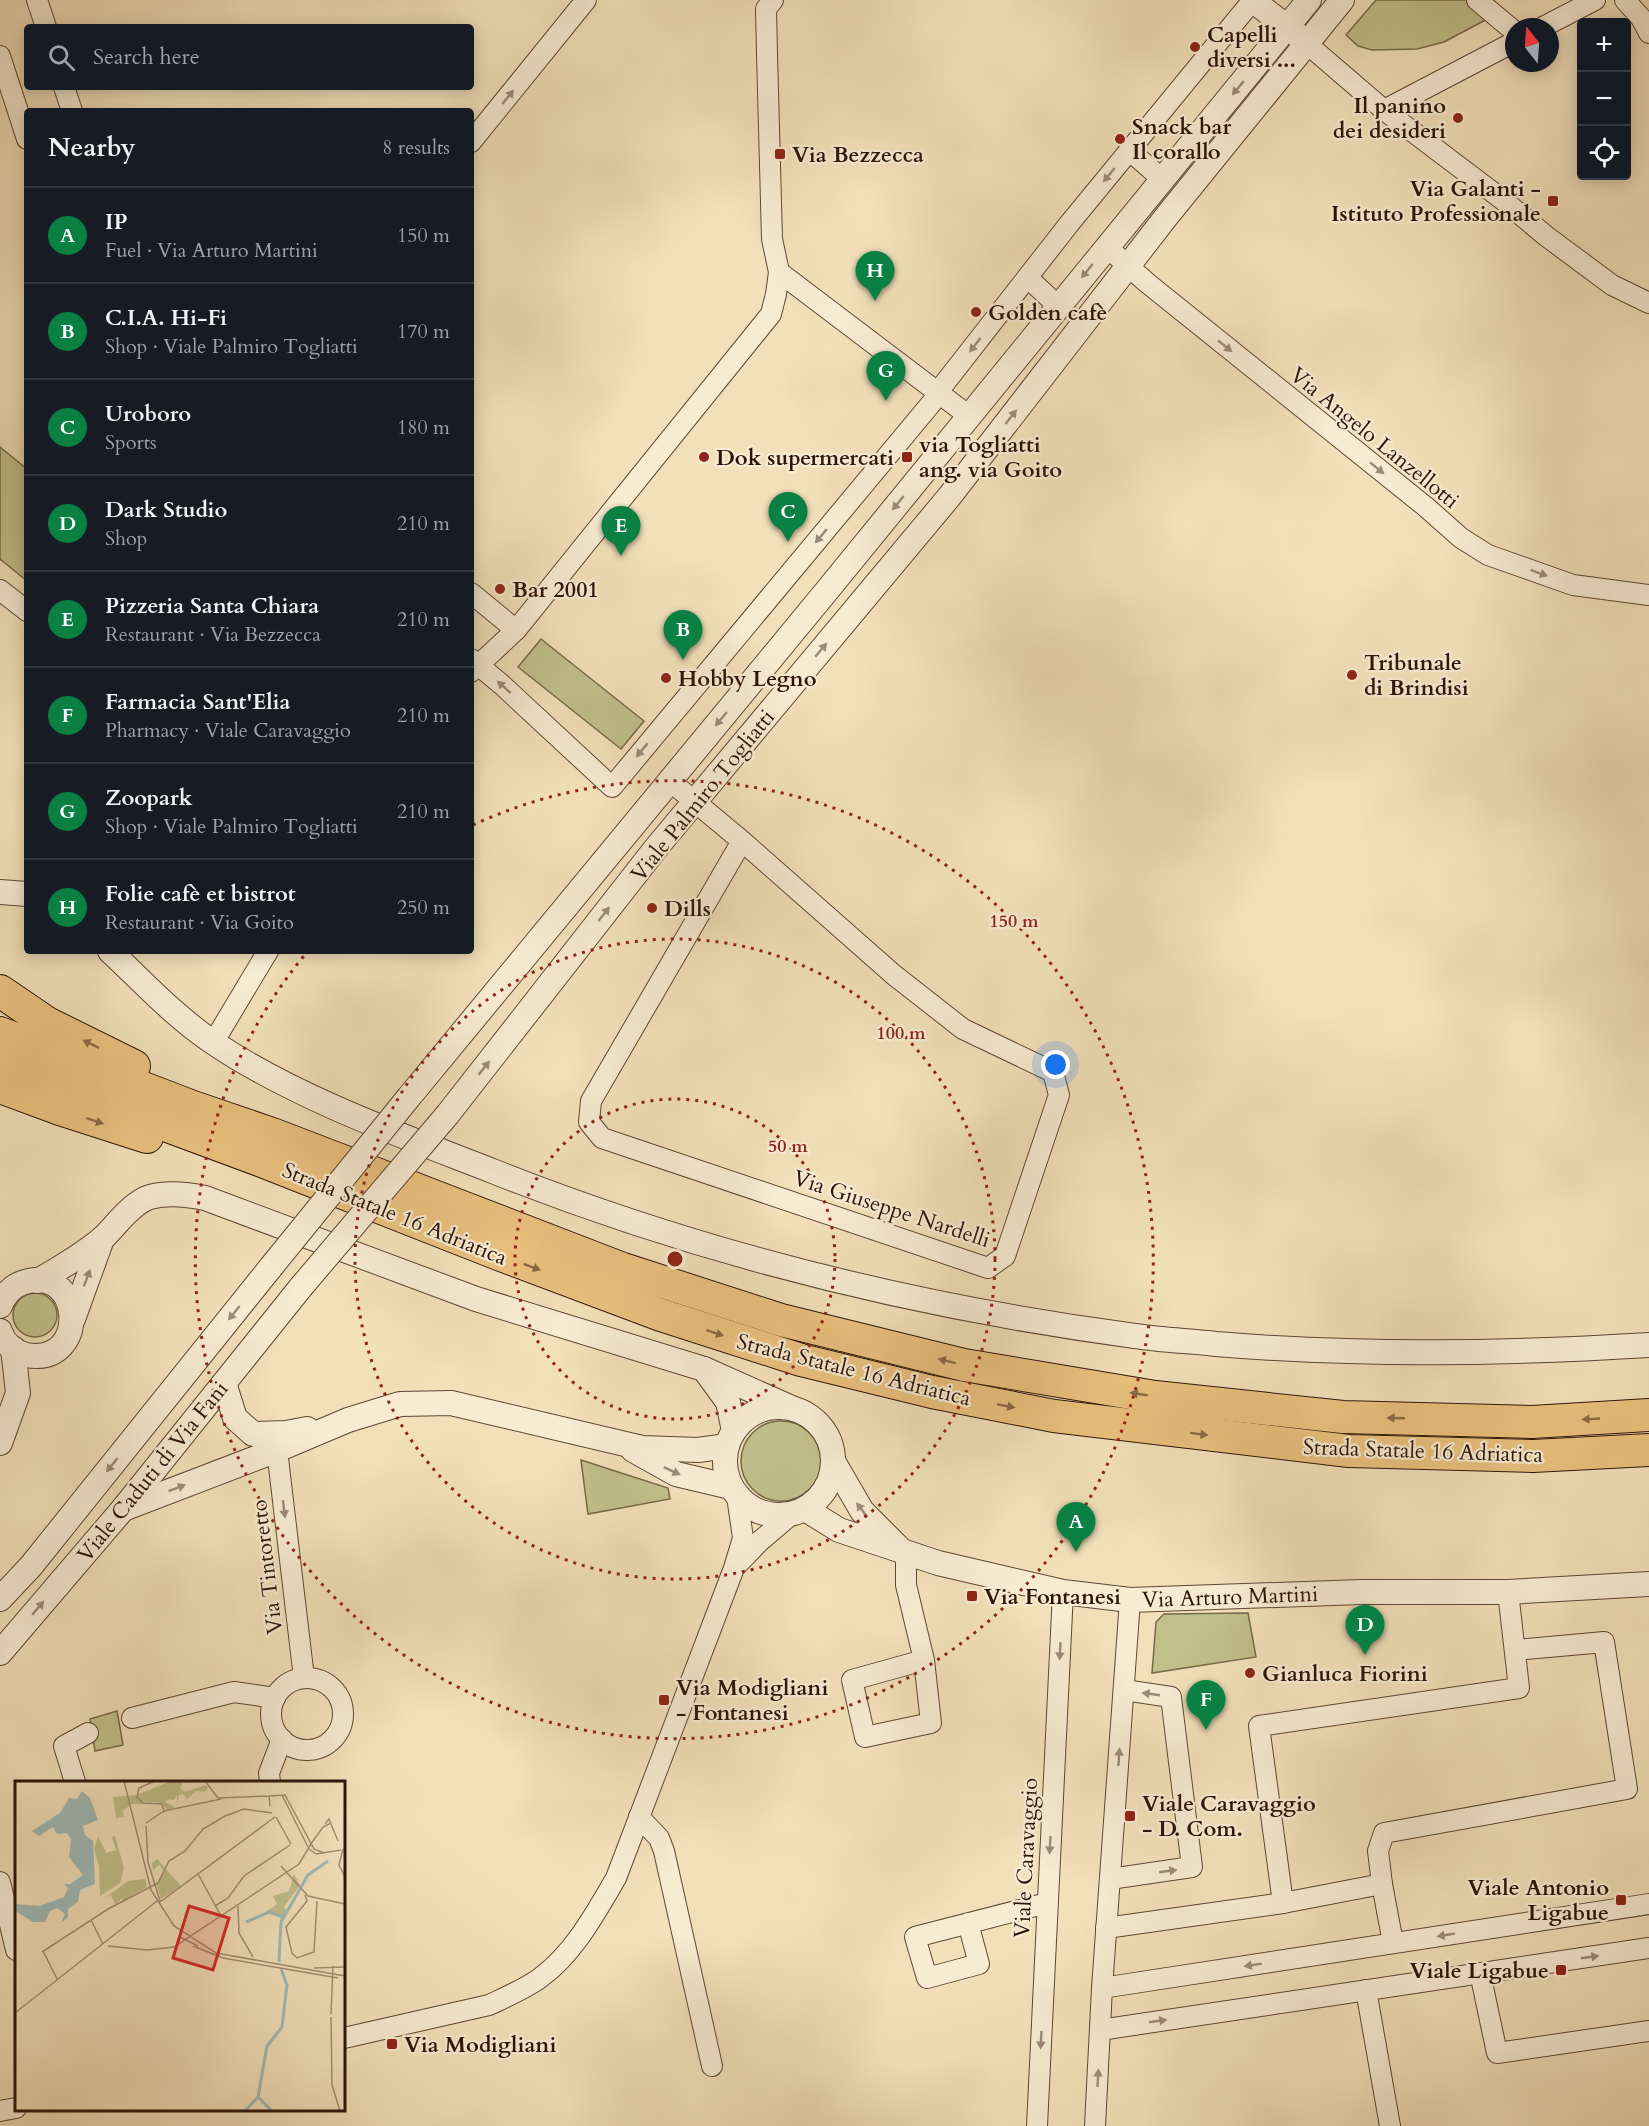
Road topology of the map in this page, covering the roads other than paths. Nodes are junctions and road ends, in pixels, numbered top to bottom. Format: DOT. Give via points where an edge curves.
graph roads {
  1 [pos="37,0"];
  2 [pos="586,0"];
  3 [pos="1253,0"];
  4 [pos="1274,0"];
  5 [pos="1309,0"];
  6 [pos="1342,0"];
  7 [pos="1477,0"];
  8 [pos="1625,0"];
  9 [pos="1588,2"];
  10 [pos="765,3"];
  11 [pos="1559,18"];
  12 [pos="1505,23"];
  13 [pos="45,24"];
  14 [pos="1288,27"];
  15 [pos="1649,33"];
  16 [pos="1306,43"];
  17 [pos="1505,47"];
  18 [pos="0,56"];
  19 [pos="65,90"];
  20 [pos="71,108"];
  21 [pos="1384,110"];
  22 [pos="24,130"];
  23 [pos="474,138"];
  24 [pos="1130,150"];
  25 [pos="1162,179"];
  26 [pos="1107,247"];
  27 [pos="1129,266"];
  28 [pos="779,272"];
  29 [pos="1028,278"];
  30 [pos="1649,303"];
  31 [pos="1058,306"];
  32 [pos="938,393"];
  33 [pos="969,416"];
  34 [pos="0,590"];
  35 [pos="474,595"];
  36 [pos="1649,595"];
  37 [pos="24,610"];
  38 [pos="516,630"];
  39 [pos="474,665"];
  40 [pos="670,781"];
  41 [pos="695,802"];
  42 [pos="742,841"];
  43 [pos="113,954"];
  44 [pos="266,954"];
  45 [pos="0,991"];
  46 [pos="0,1033"];
  47 [pos="213,1043"];
  48 [pos="0,1057"];
  49 [pos="0,1087"];
  50 [pos="0,1094"];
  51 [pos="60,1109"];
  52 [pos="269,1148"];
  53 [pos="103,1237"];
  54 [pos="271,1267"];
  55 [pos="38,1281"];
  56 [pos="301,1287"];
  57 [pos="4,1296"];
  58 [pos="73,1319"];
  59 [pos="4,1338"];
  60 [pos="1649,1345"];
  61 [pos="704,1369"];
  62 [pos="224,1383"];
  63 [pos="794,1409"];
  64 [pos="1649,1415"];
  65 [pos="348,1420"];
  66 [pos="730,1438"];
  67 [pos="0,1443"];
  68 [pos="621,1443"];
  69 [pos="277,1450"];
  70 [pos="1649,1450"];
  71 [pos="833,1461"];
  72 [pos="734,1491"];
  73 [pos="123,1509"];
  74 [pos="799,1511"];
  75 [pos="904,1552"];
  76 [pos="734,1568"];
  77 [pos="1649,1584"];
  78 [pos="1063,1592"];
  79 [pos="1508,1592"];
  80 [pos="0,1599"];
  81 [pos="1130,1600"];
  82 [pos="1516,1650"];
  83 [pos="0,1653"];
  84 [pos="924,1660"];
  85 [pos="304,1678"];
  86 [pos="1124,1690"];
  87 [pos="275,1698"];
  88 [pos="132,1718"];
  89 [pos="88,1733"];
  90 [pos="282,1739"];
  91 [pos="75,1781"];
  92 [pos="270,1781"];
  93 [pos="639,1817"];
  94 [pos="15,1876"];
  95 [pos="1110,1879"];
  96 [pos="0,1881"];
  97 [pos="1382,1884"];
  98 [pos="1047,1903"];
  99 [pos="1283,1903"];
  100 [pos="1649,1904"];
  101 [pos="968,1923"];
  102 [pos="1106,1928"];
  103 [pos="1393,1944"];
  104 [pos="15,1946"];
  105 [pos="1649,1948"];
  106 [pos="1480,1973"];
  107 [pos="1102,1988"];
  108 [pos="1366,1990"];
  109 [pos="1100,2030"];
  110 [pos="1649,2031"];
  111 [pos="345,2038"];
  112 [pos="711,2066"];
  113 [pos="15,2108"];
  114 [pos="0,2111"];
  115 [pos="1037,2126"];
  116 [pos="1095,2126"];
  117 [pos="1390,2126"];
  1 -- 13 [label="street"];
  23 -- 2 [label="street, one-way"];
  3 -- 14 [label="street"];
  3 -- 24 [label="street"];
  4 -- 14 [label="street"];
  5 -- 14 [label="street, Viale Palmiro Togliatti"];
  6 -- 16 [label="street, Viale Palmiro Togliatti"];
  7 -- 12 [label="street"];
  8 -- 15 [label="street"];
  9 -- 11 [label="street"];
  10 -- 28 [label="street" via="772,238"];
  14 -- 16 [label="street"];
  14 -- 25 [label="street, Viale Palmiro Togliatti, one-way"];
  16 -- 21 [label="street"];
  16 -- 27 [label="street, Viale Palmiro Togliatti"];
  17 -- 21 [label="street"];
  18 -- 22 [label="street"];
  19 -- 20 [label="street"];
  21 -- 30 [label="street" via="1612,285"];
  24 -- 25 [label="street"];
  24 -- 29 [label="street, one-way"];
  25 -- 26 [label="street, Viale Palmiro Togliatti"];
  26 -- 27 [label="street, Via Angelo Lanzellotti"];
  26 -- 31 [label="street, Viale Palmiro Togliatti, one-way"];
  27 -- 36 [label="street, Via Angelo Lanzellotti, one-way" via="1461,538 1488,555 1573,585"];
  41 -- 27 [label="street, Viale Palmiro Togliatti, one-way" via="949,497"];
  28 -- 32 [label="street"];
  28 -- 38 [label="street" via="771,314"];
  29 -- 31 [label="street"];
  29 -- 32 [label="street, one-way"];
  31 -- 33 [label="street, Viale Palmiro Togliatti"];
  32 -- 33 [label="street"];
  32 -- 39 [label="street, one-way" via="612,787"];
  33 -- 40 [label="street, Viale Palmiro Togliatti, one-way"];
  34 -- 37 [label="street"];
  35 -- 38 [label="street"];
  38 -- 39 [label="street"];
  40 -- 41 [label="street, Via Giuseppe Nardelli"];
  40 -- 54 [label="street, Viale Palmiro Togliatti, bridge"];
  41 -- 42 [label="street, Via Giuseppe Nardelli"];
  56 -- 41 [label="street, Viale Palmiro Togliatti, one-way, bridge" via="448,1114"];
  42 -- 42 [label="street, Via Giuseppe Nardelli" via="591,1101 589,1122 602,1138 988,1268 1005,1256 1059,1095 1053,1072 963,1029 894,975"];
  43 -- 47 [label="street" via="170,1011"];
  44 -- 47 [label="street"];
  52 -- 45 [label="highway, one-way" via="47,1023"];
  46 -- 52 [label="highway, Strada Statale 16 Adriatica" via="193,1107"];
  47 -- 60 [label="street" via="325,1102 560,1198 836,1281 998,1315 1138,1337 1276,1349 1410,1354"];
  48 -- 52 [label="highway, Strada Statale 16 Adriatica" via="157,1122"];
  49 -- 51 [label="highway"];
  50 -- 51 [label="highway"];
  51 -- 52 [label="highway, one-way" via="176,1145"];
  64 -- 52 [label="highway, Strada Statale 16 Adriatica, one-way" via="1532,1422 1343,1417 1155,1397 964,1365 781,1320"];
  52 -- 70 [label="highway, Strada Statale 16 Adriatica, one-way" via="501,1255 662,1315 801,1360 932,1392 1054,1416 1349,1451 1533,1456"];
  53 -- 55 [label="street"];
  58 -- 53 [label="street, one-way"];
  53 -- 61 [label="street" via="148,1198 180,1193 205,1198 477,1299"];
  54 -- 80 [label="street, Viale Caduti di Via Fani, one-way" via="31,1566"];
  55 -- 57 [label="street" via="19,1284"];
  55 -- 58 [label="street" via="49,1283 67,1297"];
  56 -- 62 [label="street, Viale Caduti di Via Fani"];
  58 -- 59 [label="street" via="65,1341 46,1354 23,1354"];
  59 -- 67 [label="street" via="18,1393"];
  61 -- 63 [label="street"];
  61 -- 66 [label="street" via="728,1402"];
  62 -- 65 [label="street" via="235,1418 253,1434 285,1433"];
  62 -- 73 [label="street, Viale Caduti di Via Fani"];
  63 -- 66 [label="street" via="760,1410 745,1418"];
  63 -- 71 [label="street" via="822,1428"];
  65 -- 68 [label="street" via="400,1404 451,1403"];
  65 -- 69 [label="street"];
  66 -- 68 [label="street" via="698,1450 642,1448"];
  66 -- 72 [label="street" via="724,1460"];
  68 -- 72 [label="street, one-way" via="676,1474"];
  73 -- 69 [label="street, one-way"];
  69 -- 85 [label="street, Via Tintoretto, one-way"];
  71 -- 74 [label="street" via="826,1488"];
  75 -- 71 [label="street, one-way" via="862,1511"];
  72 -- 74 [label="street" via="763,1513"];
  72 -- 76 [label="street" via="743,1538"];
  83 -- 73 [label="street, Viale Caduti di Via Fani, one-way"];
  74 -- 75 [label="street, Via Arturo Martini" via="839,1530"];
  74 -- 76 [label="street" via="760,1541"];
  75 -- 78 [label="street, Via Arturo Martini"];
  75 -- 84 [label="street" via="906,1585"];
  76 -- 93 [label="street"];
  77 -- 79 [label="street, Via Arturo Martini"];
  78 -- 81 [label="street, Via Arturo Martini"];
  78 -- 98 [label="street, Viale Caravaggio, one-way"];
  79 -- 81 [label="street, Via Arturo Martini" via="1361,1592"];
  79 -- 82 [label="street"];
  81 -- 86 [label="street"];
  82 -- 97 [label="street" via="1604,1642 1627,1789 1384,1833 1378,1851"];
  82 -- 99 [label="street" via="1519,1688 1258,1726"];
  84 -- 84 [label="street" via="852,1680 865,1737 931,1723"];
  85 -- 87 [label="street" via="292,1681"];
  85 -- 90 [label="street" via="316,1679 335,1691 341,1701 342,1724 328,1743 317,1748 294,1747"];
  95 -- 86 [label="street, one-way"];
  95 -- 86 [label="street, one-way" via="1192,1868 1172,1697"];
  87 -- 88 [label="street" via="234,1692"];
  87 -- 90 [label="street" via="272,1720"];
  89 -- 91 [label="street" via="64,1746"];
  90 -- 92 [label="street" via="269,1773"];
  93 -- 111 [label="street" via="616,1878 591,1922 562,1960 539,1979 489,2005"];
  93 -- 112 [label="street" via="659,1838 664,1851"];
  94 -- 96 [label="street"];
  95 -- 102 [label="street"];
  96 -- 104 [label="street"];
  97 -- 99 [label="street"];
  97 -- 103 [label="street"];
  98 -- 101 [label="street"];
  98 -- 115 [label="street, Viale Caravaggio, one-way"];
  99 -- 102 [label="street"];
  100 -- 103 [label="street, one-way"];
  102 -- 107 [label="street"];
  103 -- 107 [label="street, one-way"];
  106 -- 105 [label="street, one-way"];
  106 -- 108 [label="street"];
  106 -- 110 [label="street" via="1497,2053"];
  107 -- 109 [label="street"];
  109 -- 108 [label="street, one-way"];
  108 -- 117 [label="street"];
  116 -- 109 [label="street, one-way"];
  113 -- 114 [label="street"];
}
